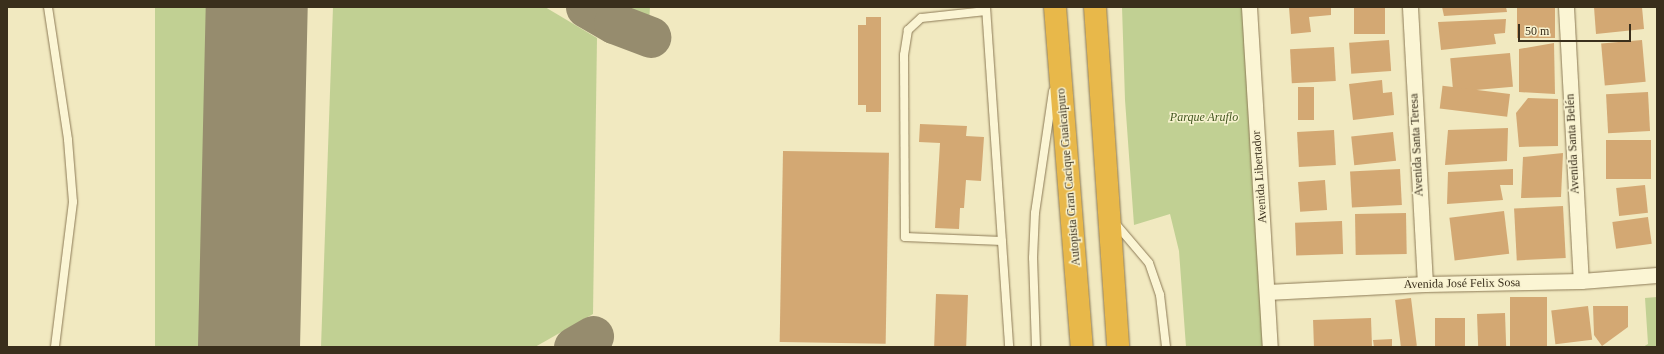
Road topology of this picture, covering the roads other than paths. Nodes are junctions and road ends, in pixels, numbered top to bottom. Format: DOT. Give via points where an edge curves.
graph roads {
  1 [pos="48,7"];
  2 [pos="1055,7"];
  3 [pos="1095,7"];
  4 [pos="1249,7"];
  5 [pos="1410,7"];
  6 [pos="1566,7"];
  7 [pos="986,9"];
  8 [pos="1058,40"];
  9 [pos="1109,216"];
  10 [pos="1002,241"];
  11 [pos="1657,275"];
  12 [pos="1581,281"];
  13 [pos="1425,284"];
  14 [pos="1268,292"];
  15 [pos="55,347"];
  16 [pos="1009,347"];
  17 [pos="1036,347"];
  18 [pos="1082,347"];
  19 [pos="1118,347"];
  20 [pos="1166,347"];
  21 [pos="1270,347"];
  1 -- 15 [label="lane" via="67,133 73,202"];
  2 -- 8 [label="highway, Autopista Gran Cacique Guaicaipuro"];
  3 -- 9 [label="highway"];
  4 -- 14 [label="street, Avenida Libertador"];
  5 -- 13 [label="street, Avenida Santa Teresa"];
  6 -- 12 [label="street, Avenida Santa Belén"];
  7 -- 10 [label="lane"];
  7 -- 10 [label="lane" via="921,18 908,30 904,55 905,237"];
  8 -- 17 [label="lane" via="1049,126 1035,213 1032,258"];
  8 -- 18 [label="highway, Autopista Gran Cacique Guaicaipuro"];
  9 -- 19 [label="highway"];
  9 -- 20 [label="lane" via="1149,263 1160,295"];
  10 -- 16 [label="lane"];
  11 -- 12 [label="street, Avenida José Felix Sosa"];
  12 -- 13 [label="street, Avenida José Felix Sosa"];
  13 -- 14 [label="street, Avenida José Felix Sosa"];
  14 -- 21 [label="street, Avenida Libertador"];
}
